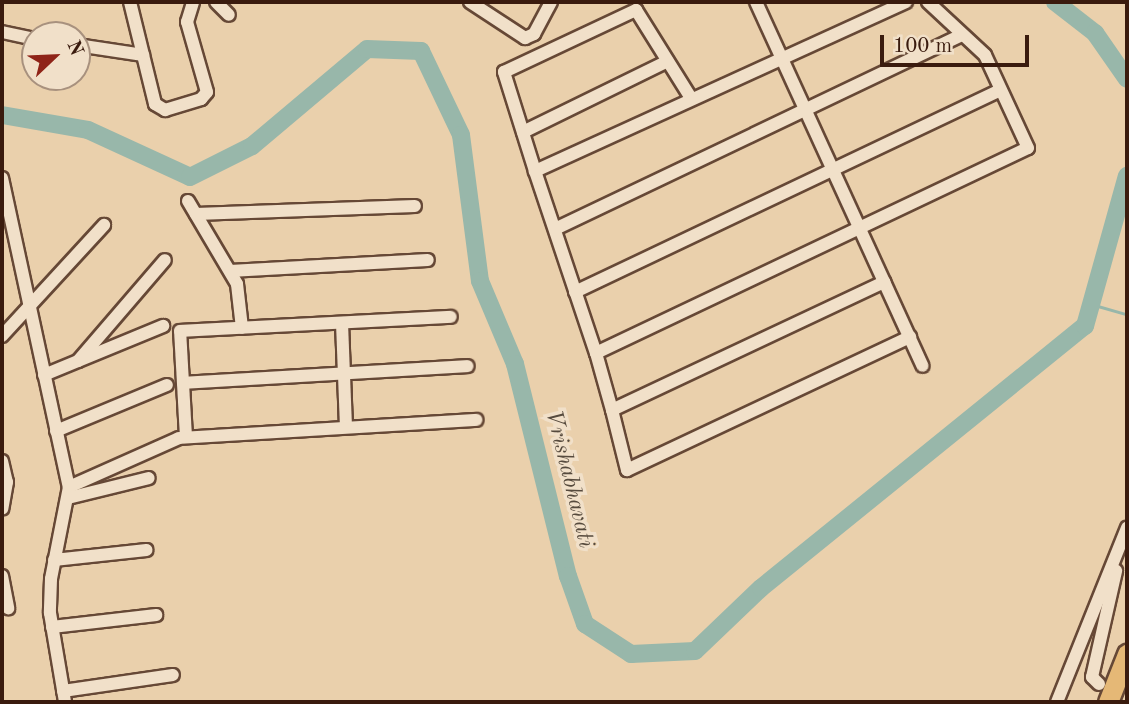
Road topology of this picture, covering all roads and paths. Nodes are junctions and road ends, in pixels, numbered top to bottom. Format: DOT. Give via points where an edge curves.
graph roads {
  1 [pos="193,2"];
  2 [pos="216,2"];
  3 [pos="470,2"];
  4 [pos="551,2"];
  5 [pos="756,2"];
  6 [pos="906,2"];
  7 [pos="928,2"];
  8 [pos="127,3"];
  9 [pos="229,15"];
  10 [pos="2,32"];
  11 [pos="961,35"];
  12 [pos="21,36"];
  13 [pos="91,47"];
  14 [pos="143,55"];
  15 [pos="781,57"];
  16 [pos="668,61"];
  17 [pos="1002,90"];
  18 [pos="691,99"];
  19 [pos="805,111"];
  20 [pos="523,132"];
  21 [pos="834,170"];
  22 [pos="535,171"];
  23 [pos="2,178"];
  24 [pos="188,201"];
  25 [pos="415,206"];
  26 [pos="196,214"];
  27 [pos="104,225"];
  28 [pos="859,228"];
  29 [pos="555,229"];
  30 [pos="2,230"];
  31 [pos="15,235"];
  32 [pos="165,260"];
  33 [pos="428,260"];
  34 [pos="230,271"];
  35 [pos="884,282"];
  36 [pos="575,292"];
  37 [pos="28,308"];
  38 [pos="451,317"];
  39 [pos="342,323"];
  40 [pos="163,326"];
  41 [pos="242,327"];
  42 [pos="2,336"];
  43 [pos="910,337"];
  44 [pos="596,353"];
  45 [pos="78,361"];
  46 [pos="467,366"];
  47 [pos="923,366"];
  48 [pos="344,374"];
  49 [pos="44,375"];
  50 [pos="183,383"];
  51 [pos="167,384"];
  52 [pos="612,410"];
  53 [pos="476,420"];
  54 [pos="346,427"];
  55 [pos="56,431"];
  56 [pos="186,437"];
  57 [pos="2,461"];
  58 [pos="149,478"];
  59 [pos="69,492"];
  60 [pos="2,509"];
  61 [pos="1127,528"];
  62 [pos="146,550"];
  63 [pos="1115,558"];
  64 [pos="54,560"];
  65 [pos="2,576"];
  66 [pos="8,608"];
  67 [pos="156,615"];
  68 [pos="52,627"];
  69 [pos="1127,654"];
  70 [pos="173,675"];
  71 [pos="1099,684"];
  72 [pos="64,697"];
  73 [pos="1057,702"];
  74 [pos="1108,702"];
  1 -- 14 [label="street" via="187,22 207,89 205,96 165,110 158,107"];
  2 -- 9 [label="street"];
  3 -- 4 [label="street" via="525,38 534,34"];
  5 -- 15 [label="street"];
  6 -- 15 [label="street"];
  7 -- 11 [label="street"];
  8 -- 14 [label="street"];
  10 -- 12 [label="street"];
  11 -- 17 [label="street" via="985,55"];
  11 -- 19 [label="street"];
  13 -- 14 [label="street"];
  15 -- 18 [label="street"];
  15 -- 19 [label="street"];
  16 -- 18 [label="street"];
  16 -- 20 [label="street"];
  16 -- 20 [label="street" via="636,10 504,72"];
  17 -- 21 [label="street"];
  17 -- 28 [label="street" via="1028,148"];
  18 -- 22 [label="street"];
  19 -- 21 [label="street"];
  19 -- 29 [label="street"];
  20 -- 22 [label="street"];
  21 -- 28 [label="street"];
  21 -- 36 [label="street"];
  22 -- 29 [label="street"];
  23 -- 31 [label="street"];
  24 -- 26 [label="street"];
  25 -- 26 [label="street"];
  26 -- 34 [label="street"];
  27 -- 37 [label="street"];
  28 -- 35 [label="street"];
  28 -- 44 [label="street"];
  29 -- 36 [label="street"];
  30 -- 31 [label="street"];
  31 -- 37 [label="street"];
  32 -- 45 [label="street"];
  33 -- 34 [label="street"];
  34 -- 41 [label="street" via="237,284"];
  35 -- 43 [label="street"];
  35 -- 52 [label="street"];
  36 -- 44 [label="street"];
  37 -- 42 [label="street"];
  37 -- 49 [label="street"];
  38 -- 39 [label="street"];
  39 -- 41 [label="street"];
  39 -- 48 [label="street"];
  40 -- 45 [label="street"];
  41 -- 50 [label="street" via="180,331"];
  43 -- 47 [label="street"];
  43 -- 52 [label="street" via="628,470"];
  44 -- 52 [label="street"];
  45 -- 49 [label="street"];
  46 -- 48 [label="street"];
  48 -- 50 [label="street"];
  48 -- 54 [label="street"];
  49 -- 55 [label="street"];
  50 -- 56 [label="street"];
  51 -- 55 [label="street"];
  53 -- 54 [label="street"];
  54 -- 56 [label="street"];
  55 -- 59 [label="street"];
  56 -- 59 [label="street"];
  57 -- 60 [label="street" via="7,482"];
  58 -- 59 [label="street"];
  59 -- 64 [label="street"];
  61 -- 63 [label="street"];
  62 -- 64 [label="street"];
  63 -- 71 [label="street" via="1116,573 1092,677"];
  63 -- 73 [label="street"];
  64 -- 68 [label="street"];
  65 -- 66 [label="street"];
  67 -- 68 [label="street"];
  68 -- 72 [label="street"];
  69 -- 74 [label="highway"];
  70 -- 72 [label="street"];
}
